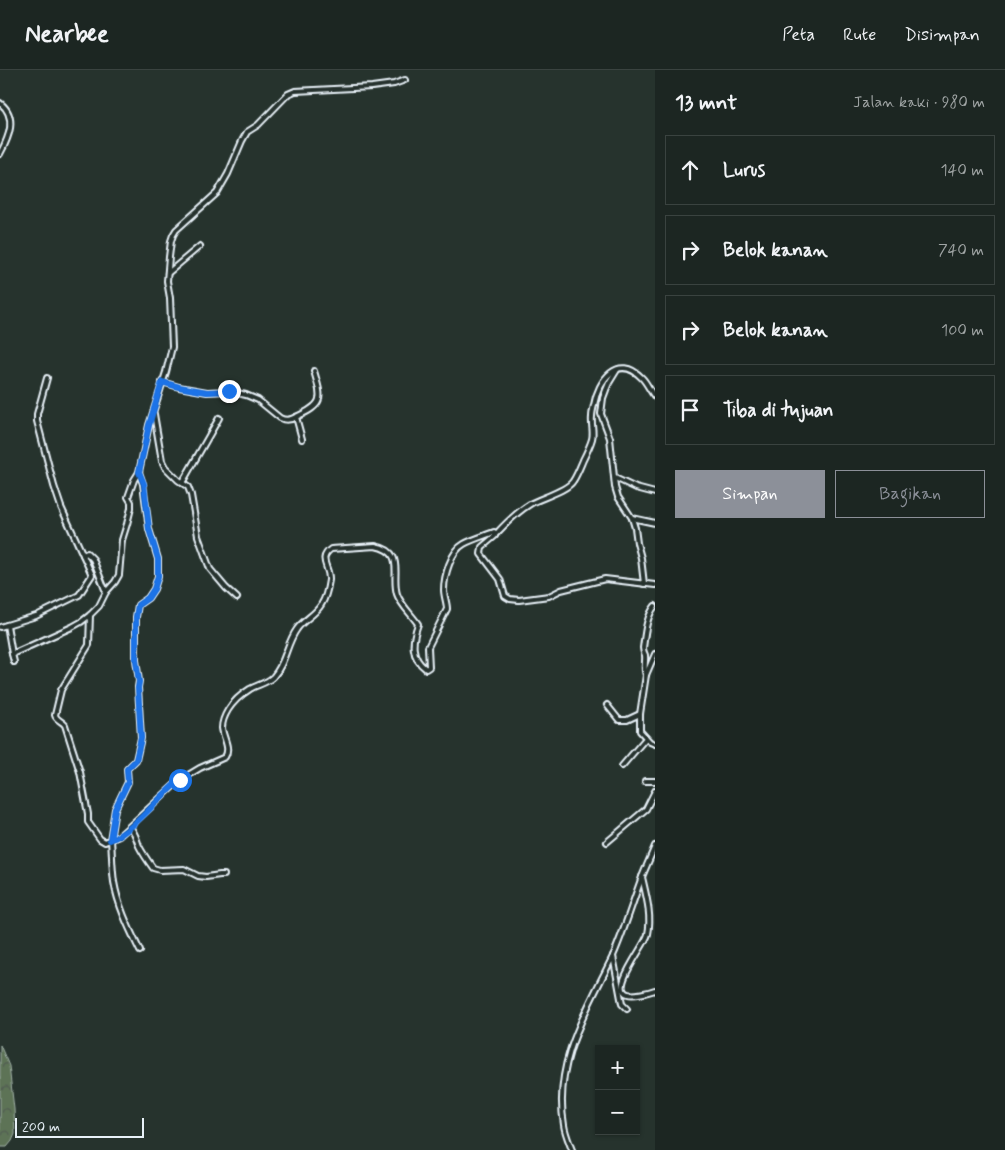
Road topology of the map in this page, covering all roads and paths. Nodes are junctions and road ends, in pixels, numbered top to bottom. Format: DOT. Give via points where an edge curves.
graph roads {
  1 [pos="405,80"];
  2 [pos="0,103"];
  3 [pos="0,154"];
  4 [pos="200,246"];
  5 [pos="168,273"];
  6 [pos="619,368"];
  7 [pos="314,370"];
  8 [pos="47,378"];
  9 [pos="162,382"];
  10 [pos="655,397"];
  11 [pos="154,412"];
  12 [pos="219,418"];
  13 [pos="296,418"];
  14 [pos="302,439"];
  15 [pos="139,472"];
  16 [pos="614,478"];
  17 [pos="182,483"];
  18 [pos="655,492"];
  19 [pos="632,518"];
  20 [pos="655,523"];
  21 [pos="496,534"];
  22 [pos="83,555"];
  23 [pos="644,584"];
  24 [pos="655,586"];
  25 [pos="106,592"];
  26 [pos="238,598"];
  27 [pos="655,606"];
  28 [pos="90,615"];
  29 [pos="7,625"];
  30 [pos="0,627"];
  31 [pos="12,654"];
  32 [pos="655,654"];
  33 [pos="14,662"];
  34 [pos="646,675"];
  35 [pos="607,705"];
  36 [pos="640,714"];
  37 [pos="646,738"];
  38 [pos="655,744"];
  39 [pos="622,766"];
  40 [pos="646,780"];
  41 [pos="655,781"];
  42 [pos="655,791"];
  43 [pos="130,827"];
  44 [pos="111,839"];
  45 [pos="607,842"];
  46 [pos="655,846"];
  47 [pos="224,875"];
  48 [pos="642,877"];
  49 [pos="140,950"];
  50 [pos="612,956"];
  51 [pos="655,990"];
  52 [pos="627,1009"];
  53 [pos="572,1150"];
  1 -- 5 [label="street" via="372,87 288,94 247,132 217,193 176,230"];
  2 -- 3 [label="street" via="7,111 11,128"];
  4 -- 5 [label="street"];
  5 -- 9 [label="street" via="172,347"];
  6 -- 10 [label="street" via="641,378"];
  6 -- 16 [label="street" via="609,383 602,407 610,438"];
  6 -- 21 [label="street" via="610,373 599,390 592,417 592,439 572,483 532,503 513,516"];
  7 -- 13 [label="street" via="320,390 319,400"];
  8 -- 22 [label="street" via="37,421 56,493"];
  9 -- 11 [label="street"];
  9 -- 13 [label="street" via="207,392 229,391 246,395 258,400 280,418"];
  11 -- 15 [label="street"];
  11 -- 17 [label="street" via="162,461"];
  12 -- 17 [label="street"];
  13 -- 14 [label="street"];
  15 -- 25 [label="street" via="128,497 131,508 122,540 119,575"];
  15 -- 44 [label="street" via="158,559 158,576 148,598 138,605 136,660 141,738 136,760 127,769 128,782 115,809"];
  16 -- 18 [label="street"];
  16 -- 19 [label="street" via="618,497"];
  17 -- 26 [label="street" via="191,495 198,536 210,569"];
  19 -- 20 [label="street"];
  19 -- 23 [label="street"];
  21 -- 23 [label="street" via="482,547 481,554 500,579 504,594 513,600 549,596 605,579"];
  21 -- 43 [label="street" via="494,532 465,544 456,552 446,572 444,595 447,609 428,647 429,667 426,669 416,658 413,637 418,624 398,595 395,561 391,553 376,546 328,551 324,560 329,582 320,606 297,629 284,661 273,677 249,690 228,710 222,727 228,751 225,757 180,780"];
  22 -- 25 [label="street" via="87,553 93,559"];
  22 -- 29 [label="street" via="92,575 79,594 36,616"];
  23 -- 24 [label="street"];
  25 -- 28 [label="street"];
  27 -- 34 [label="street" via="643,648"];
  28 -- 31 [label="street" via="65,631"];
  28 -- 44 [label="street" via="89,645 61,690 55,715 65,725 80,772 89,825 102,841"];
  29 -- 30 [label="street"];
  29 -- 31 [label="street"];
  31 -- 33 [label="street"];
  32 -- 34 [label="street"];
  34 -- 36 [label="street"];
  35 -- 36 [label="street" via="619,720"];
  36 -- 37 [label="street" via="640,731"];
  37 -- 38 [label="street"];
  37 -- 39 [label="street"];
  40 -- 41 [label="street"];
  42 -- 45 [label="street" via="646,809"];
  43 -- 44 [label="street"];
  43 -- 47 [label="street" via="153,868 184,869 206,877"];
  44 -- 49 [label="street" via="118,899"];
  46 -- 48 [label="street"];
  48 -- 50 [label="street"];
  48 -- 51 [label="street" via="648,904 648,935 622,987 629,994"];
  50 -- 52 [label="street" via="622,1004"];
  50 -- 53 [label="street" via="593,993 566,1061 563,1116"];
}
